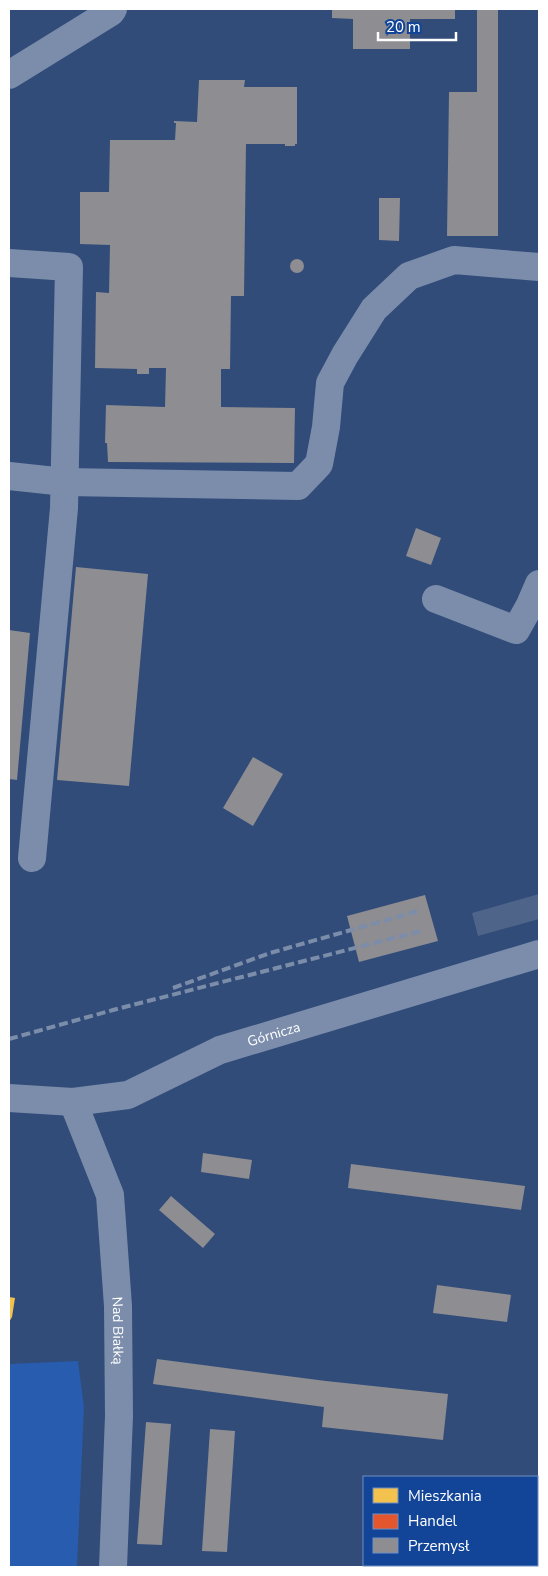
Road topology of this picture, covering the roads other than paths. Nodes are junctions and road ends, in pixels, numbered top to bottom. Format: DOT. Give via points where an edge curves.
graph roads {
  1 [pos="113,9"];
  2 [pos="9,75"];
  3 [pos="9,263"];
  4 [pos="539,267"];
  5 [pos="9,476"];
  6 [pos="65,482"];
  7 [pos="539,584"];
  8 [pos="436,599"];
  9 [pos="32,858"];
  10 [pos="539,954"];
  11 [pos="9,1098"];
  12 [pos="73,1102"];
  13 [pos="113,1567"];
  1 -- 2 [label="lane"];
  3 -- 6 [label="lane" via="69,267"];
  4 -- 6 [label="lane" via="454,260 408,276 374,309 330,383 319,464 298,486"];
  5 -- 6 [label="lane"];
  6 -- 9 [label="lane"];
  7 -- 8 [label="lane" via="516,630"];
  10 -- 12 [label="lane, Górnicza" via="220,1050 128,1095"];
  11 -- 12 [label="lane, Górnicza"];
  12 -- 13 [label="lane, Nad Białką" via="110,1195 118,1306 119,1416"];
}
